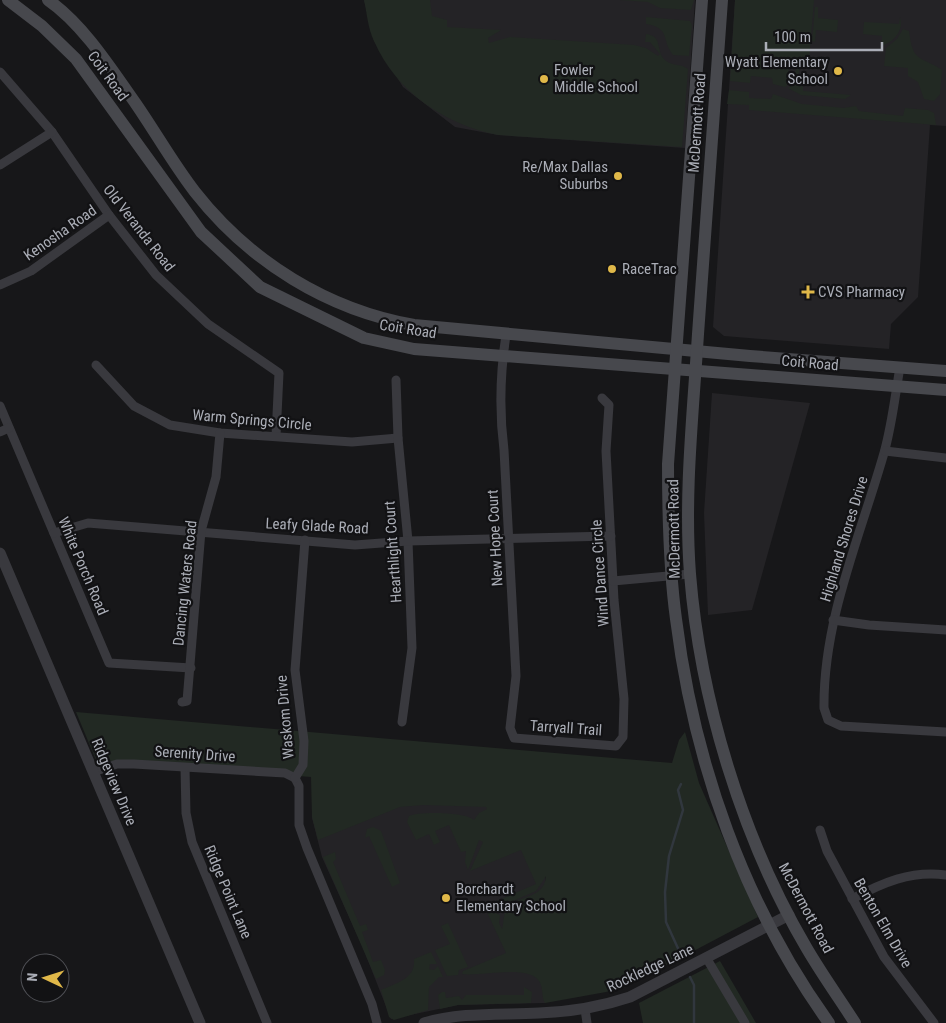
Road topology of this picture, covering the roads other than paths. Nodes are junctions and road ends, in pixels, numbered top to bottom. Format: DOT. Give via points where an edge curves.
graph roads {
  1 [pos="8,0"];
  2 [pos="48,0"];
  3 [pos="702,0"];
  4 [pos="722,0"];
  5 [pos="701,19"];
  6 [pos="720,20"];
  7 [pos="0,72"];
  8 [pos="52,132"];
  9 [pos="159,139"];
  10 [pos="168,152"];
  11 [pos="146,158"];
  12 [pos="690,161"];
  13 [pos="710,162"];
  14 [pos="0,165"];
  15 [pos="109,215"];
  16 [pos="0,285"];
  17 [pos="506,335"];
  18 [pos="676,349"];
  19 [pos="697,351"];
  20 [pos="503,356"];
  21 [pos="832,362"];
  22 [pos="96,365"];
  23 [pos="900,367"];
  24 [pos="675,368"];
  25 [pos="696,370"];
  26 [pos="946,371"];
  27 [pos="796,378"];
  28 [pos="396,380"];
  29 [pos="897,386"];
  30 [pos="946,390"];
  31 [pos="602,398"];
  32 [pos="0,406"];
  33 [pos="9,428"];
  34 [pos="0,432"];
  35 [pos="220,433"];
  36 [pos="276,436"];
  37 [pos="398,438"];
  38 [pos="885,451"];
  39 [pos="946,458"];
  40 [pos="201,531"];
  41 [pos="54,533"];
  42 [pos="611,536"];
  43 [pos="508,538"];
  44 [pos="305,540"];
  45 [pos="408,541"];
  46 [pos="0,553"];
  47 [pos="690,574"];
  48 [pos="672,576"];
  49 [pos="613,581"];
  50 [pos="833,620"];
  51 [pos="946,630"];
  52 [pos="190,668"];
  53 [pos="182,702"];
  54 [pos="402,722"];
  55 [pos="946,732"];
  56 [pos="514,738"];
  57 [pos="616,746"];
  58 [pos="185,768"];
  59 [pos="93,772"];
  60 [pos="295,778"];
  61 [pos="820,830"];
  62 [pos="946,875"];
  63 [pos="852,899"];
  64 [pos="789,915"];
  65 [pos="770,925"];
  66 [pos="702,961"];
  67 [pos="585,1009"];
  68 [pos="485,1019"];
  69 [pos="200,1023"];
  70 [pos="267,1023"];
  71 [pos="377,1023"];
  72 [pos="424,1023"];
  73 [pos="587,1023"];
  74 [pos="744,1023"];
  75 [pos="830,1023"];
  76 [pos="855,1023"];
  77 [pos="934,1023"];
  1 -- 11 [label="main road, Coit Road" via="42,26 76,59"];
  2 -- 9 [label="main road, Coit Road" via="109,63"];
  3 -- 5 [label="main road, McDermott Road"];
  4 -- 6 [label="main road, McDermott Road"];
  5 -- 6 [label="main road"];
  5 -- 12 [label="main road, McDermott Road"];
  6 -- 13 [label="main road, McDermott Road"];
  7 -- 8 [label="street, Old Veranda Road"];
  8 -- 14 [label="street"];
  8 -- 15 [label="street, Old Veranda Road"];
  9 -- 10 [label="main road, Coit Road"];
  9 -- 11 [label="main road"];
  10 -- 11 [label="main road"];
  10 -- 17 [label="main road, Coit Road" via="196,193 242,241 291,279 326,299 389,321"];
  11 -- 20 [label="main road, Coit Road" via="201,232 260,287 364,338 414,349"];
  12 -- 13 [label="main road"];
  12 -- 18 [label="main road, McDermott Road"];
  13 -- 19 [label="main road, McDermott Road"];
  15 -- 16 [label="street, Kenosha Road" via="31,271"];
  15 -- 36 [label="street, Old Veranda Road" via="156,275 208,324 279,373"];
  17 -- 18 [label="main road, Coit Road"];
  17 -- 20 [label="street, New Hope Court"];
  18 -- 19 [label="main road, Coit Road"];
  18 -- 24 [label="main road, McDermott Road"];
  19 -- 21 [label="main road, Coit Road"];
  19 -- 25 [label="main road, McDermott Road"];
  20 -- 24 [label="main road, Coit Road"];
  20 -- 43 [label="street, New Hope Court" via="500,422"];
  21 -- 23 [label="main road, Coit Road"];
  21 -- 27 [label="main road" via="828,374 805,372"];
  22 -- 35 [label="street, Warm Springs Circle" via="134,406 170,425"];
  23 -- 26 [label="main road, Coit Road"];
  23 -- 29 [label="street, Highland Shores Drive"];
  24 -- 25 [label="main road, Coit Road"];
  24 -- 48 [label="main road, McDermott Road" via="668,464"];
  25 -- 27 [label="main road, Coit Road"];
  25 -- 47 [label="main road, McDermott Road" via="689,463"];
  27 -- 29 [label="main road, Coit Road"];
  28 -- 37 [label="street, Hearthlight Court"];
  29 -- 30 [label="main road, Coit Road"];
  29 -- 38 [label="street, Highland Shores Drive"];
  31 -- 42 [label="street, Wind Dance Circle" via="609,405 606,451"];
  32 -- 33 [label="street, White Porch Road"];
  33 -- 34 [label="street"];
  33 -- 41 [label="street, White Porch Road"];
  35 -- 36 [label="street, Warm Springs Circle"];
  35 -- 40 [label="street, Dancing Waters Road" via="216,477"];
  36 -- 37 [label="street, Warm Springs Circle" via="352,442"];
  37 -- 45 [label="street, Hearthlight Court"];
  38 -- 39 [label="street"];
  38 -- 50 [label="street, Highland Shores Drive"];
  40 -- 41 [label="street, Leafy Glade Road" via="88,522"];
  40 -- 44 [label="street, Leafy Glade Road"];
  40 -- 52 [label="street, Dancing Waters Road"];
  41 -- 52 [label="street, White Porch Road" via="110,663"];
  42 -- 43 [label="street, Leafy Glade Road"];
  42 -- 49 [label="street, Wind Dance Circle"];
  43 -- 45 [label="street, Leafy Glade Road"];
  43 -- 56 [label="street, New Hope Court" via="516,676 510,728"];
  44 -- 45 [label="street, Leafy Glade Road" via="355,545"];
  44 -- 60 [label="street, Waskom Drive" via="295,670 304,741 303,765"];
  45 -- 54 [label="street, Hearthlight Court" via="412,648"];
  46 -- 59 [label="street, Ridgeview Drive"];
  47 -- 48 [label="street"];
  47 -- 64 [label="main road, McDermott Road" via="708,687 728,765 764,864"];
  48 -- 49 [label="street"];
  48 -- 65 [label="main road, McDermott Road" via="688,696 706,770 747,878"];
  49 -- 57 [label="street, Wind Dance Circle" via="624,699 623,738"];
  50 -- 51 [label="street"];
  50 -- 55 [label="street, Highland Shores Drive" via="824,701 828,720 841,726"];
  52 -- 53 [label="street, Dancing Waters Road" via="187,701"];
  56 -- 57 [label="street, Tarryall Trail"];
  58 -- 59 [label="street, Serenity Drive" via="117,764"];
  58 -- 60 [label="street, Serenity Drive" via="285,773"];
  58 -- 70 [label="street, Ridge Point Lane" via="186,813 192,842"];
  59 -- 69 [label="street, Ridgeview Drive"];
  60 -- 71 [label="street, Waskom Drive" via="299,786 299,825"];
  61 -- 63 [label="street, Benton Elm Drive" via="827,852"];
  62 -- 63 [label="street" via="897,878"];
  63 -- 77 [label="street, Benton Elm Drive" via="884,957"];
  64 -- 65 [label="street, Rockledge Lane"];
  64 -- 76 [label="main road, McDermott Road"];
  65 -- 66 [label="street, Rockledge Lane"];
  65 -- 75 [label="main road, McDermott Road" via="789,961"];
  66 -- 67 [label="street, Rockledge Lane" via="630,997"];
  66 -- 74 [label="street"];
  67 -- 68 [label="street, Rockledge Lane"];
  67 -- 73 [label="street"];
  68 -- 72 [label="street, Rockledge Lane" via="442,1018"];
}
